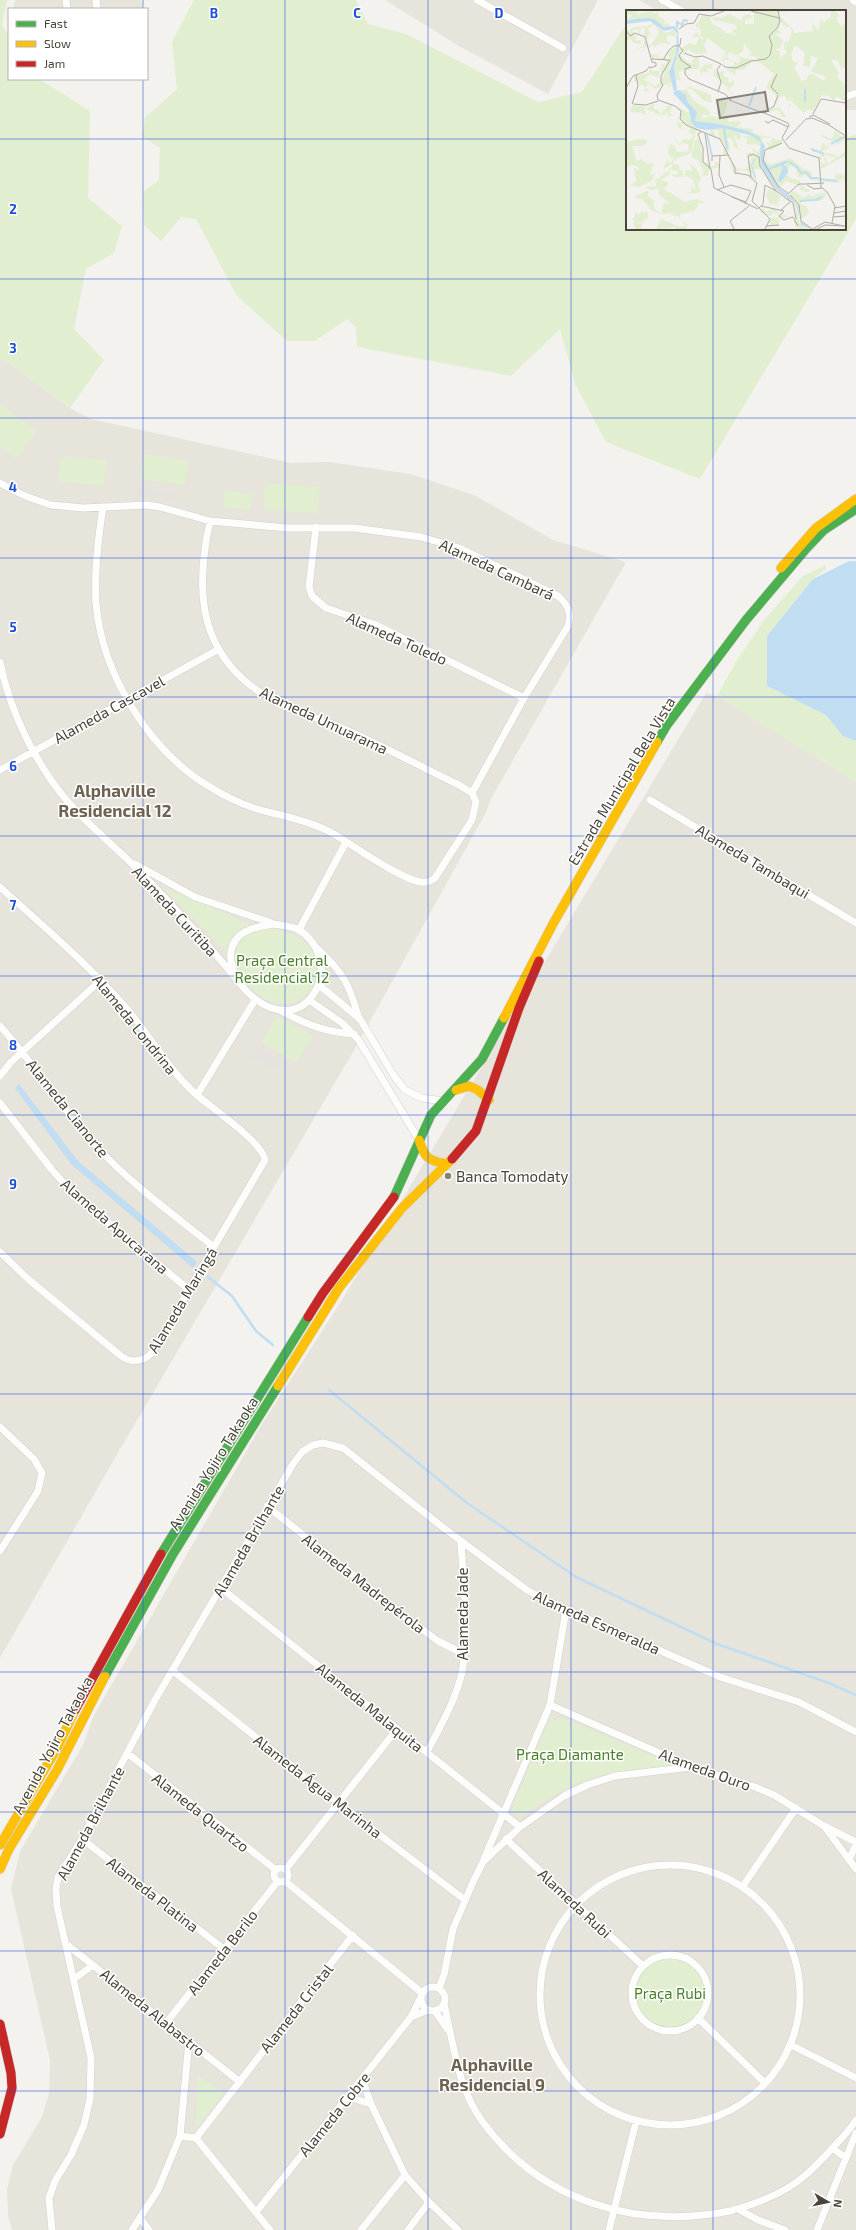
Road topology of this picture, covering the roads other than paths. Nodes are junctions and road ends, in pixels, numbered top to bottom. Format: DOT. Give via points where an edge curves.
graph roads {
  1 [pos="476,0"];
  2 [pos="662,0"];
  3 [pos="853,0"];
  4 [pos="856,2"];
  5 [pos="680,10"];
  6 [pos="563,48"];
  7 [pos="856,93"];
  8 [pos="846,97"];
  9 [pos="1,483"];
  10 [pos="0,492"];
  11 [pos="856,499"];
  12 [pos="103,507"];
  13 [pos="856,509"];
  14 [pos="210,521"];
  15 [pos="316,527"];
  16 [pos="746,620"];
  17 [pos="219,649"];
  18 [pos="0,662"];
  19 [pos="1,673"];
  20 [pos="128,698"];
  21 [pos="524,698"];
  22 [pos="34,751"];
  23 [pos="0,770"];
  24 [pos="472,793"];
  25 [pos="650,800"];
  26 [pos="346,842"];
  27 [pos="126,858"];
  28 [pos="0,887"];
  29 [pos="554,922"];
  30 [pos="856,923"];
  31 [pos="273,924"];
  32 [pos="299,930"];
  33 [pos="317,948"];
  34 [pos="101,980"];
  35 [pos="239,982"];
  36 [pos="319,985"];
  37 [pos="255,1000"];
  38 [pos="309,1000"];
  39 [pos="280,1011"];
  40 [pos="350,1011"];
  41 [pos="360,1020"];
  42 [pos="342,1023"];
  43 [pos="0,1026"];
  44 [pos="354,1034"];
  45 [pos="22,1051"];
  46 [pos="0,1076"];
  47 [pos="456,1090"];
  48 [pos="197,1095"];
  49 [pos="488,1100"];
  50 [pos="444,1101"];
  51 [pos="0,1102"];
  52 [pos="419,1140"];
  53 [pos="265,1163"];
  54 [pos="446,1164"];
  55 [pos="214,1247"];
  56 [pos="0,1252"];
  57 [pos="188,1289"];
  58 [pos="0,1427"];
  59 [pos="302,1452"];
  60 [pos="267,1506"];
  61 [pos="461,1541"];
  62 [pos="0,1551"];
  63 [pos="221,1588"];
  64 [pos="566,1610"];
  65 [pos="464,1654"];
  66 [pos="172,1670"];
  67 [pos="550,1705"];
  68 [pos="397,1729"];
  69 [pos="856,1732"];
  70 [pos="427,1752"];
  71 [pos="126,1753"];
  72 [pos="691,1767"];
  73 [pos="338,1803"];
  74 [pos="796,1808"];
  75 [pos="503,1814"];
  76 [pos="824,1826"];
  77 [pos="520,1827"];
  78 [pos="82,1839"];
  79 [pos="506,1839"];
  80 [pos="856,1843"];
  81 [pos="0,1845"];
  82 [pos="849,1860"];
  83 [pos="483,1862"];
  84 [pos="0,1869"];
  85 [pos="286,1869"];
  86 [pos="856,1869"];
  87 [pos="276,1870"];
  88 [pos="278,1881"];
  89 [pos="286,1881"];
  90 [pos="743,1886"];
  91 [pos="465,1900"];
  92 [pos="574,1903"];
  93 [pos="353,1935"];
  94 [pos="65,1943"];
  95 [pos="224,1949"];
  96 [pos="93,1965"];
  97 [pos="643,1966"];
  98 [pos="74,1979"];
  99 [pos="442,1990"];
  100 [pos="422,1995"];
  101 [pos="444,2004"];
  102 [pos="431,2010"];
  103 [pos="411,2017"];
  104 [pos="698,2018"];
  105 [pos="166,2023"];
  106 [pos="0,2024"];
  107 [pos="449,2032"];
  108 [pos="189,2041"];
  109 [pos="791,2045"];
  110 [pos="856,2078"];
  111 [pos="362,2079"];
  112 [pos="240,2082"];
  113 [pos="765,2083"];
  114 [pos="348,2097"];
  115 [pos="371,2104"];
  116 [pos="856,2120"];
  117 [pos="636,2122"];
  118 [pos="856,2132"];
  119 [pos="0,2134"];
  120 [pos="180,2136"];
  121 [pos="196,2138"];
  122 [pos="832,2148"];
  123 [pos="846,2158"];
  124 [pos="405,2175"];
  125 [pos="429,2202"];
  126 [pos="738,2209"];
  127 [pos="256,2212"];
  128 [pos="614,2213"];
  129 [pos="141,2218"];
  130 [pos="52,2230"];
  131 [pos="132,2230"];
  132 [pos="149,2230"];
  133 [pos="270,2230"];
  134 [pos="361,2230"];
  135 [pos="408,2230"];
  136 [pos="458,2230"];
  137 [pos="610,2230"];
  138 [pos="785,2230"];
  139 [pos="817,2230"];
  1 -- 6 [label="street"];
  2 -- 5 [label="street"];
  3 -- 4 [label="street"];
  7 -- 8 [label="street"];
  9 -- 10 [label="street"];
  9 -- 12 [label="street, Alameda Cambará" via="25,496 51,505"];
  11 -- 16 [label="main road, Estrada Municipal Bela Vista" via="830,516 806,537 781,568"];
  12 -- 14 [label="street, Alameda Cambará" via="160,507"];
  12 -- 20 [label="street" via="96,559 96,603 104,644 113,670"];
  13 -- 16 [label="main road, Estrada Municipal Bela Vista" via="824,530"];
  14 -- 15 [label="street, Alameda Cambará" via="288,528"];
  14 -- 17 [label="street, Alameda Umuarama" via="202,562 201,585 208,623"];
  15 -- 21 [label="street, Alameda Toledo" via="309,587 318,603 374,624"];
  15 -- 21 [label="street, Alameda Cambará" via="375,530 421,536 443,542 558,596 568,607 568,626"];
  16 -- 29 [label="main road, Estrada Municipal Bela Vista" via="667,725"];
  17 -- 20 [label="street, Alameda Cascavel"];
  17 -- 24 [label="street, Alameda Umuarama" via="241,676 270,698 340,727"];
  18 -- 19 [label="street, Alameda Curitiba"];
  19 -- 22 [label="street, Alameda Curitiba" via="15,712"];
  20 -- 22 [label="street, Alameda Cascavel"];
  20 -- 26 [label="street" via="139,718 169,754 210,787 252,807 323,828"];
  21 -- 24 [label="street, Alameda Cambará"];
  22 -- 23 [label="street, Alameda Cascavel"];
  22 -- 27 [label="street, Alameda Curitiba" via="52,782 70,804"];
  24 -- 26 [label="street" via="476,802 472,820 435,878 427,882 407,878"];
  25 -- 30 [label="street, Alameda Tambaqui"];
  26 -- 32 [label="street"];
  27 -- 31 [label="street, Alameda Curitiba" via="195,897"];
  27 -- 35 [label="street, Alameda Curitiba" via="197,932"];
  28 -- 34 [label="street, Alameda Londrina" via="51,931"];
  29 -- 47 [label="main road, Estrada Municipal Bela Vista" via="482,1059"];
  29 -- 49 [label="main road, Estrada Municipal Bela Vista" via="519,1008"];
  31 -- 32 [label="street"];
  31 -- 35 [label="street" via="248,930 235,943 231,952 231,962"];
  32 -- 33 [label="street"];
  33 -- 36 [label="street" via="321,962"];
  33 -- 41 [label="street" via="345,979"];
  34 -- 45 [label="street"];
  34 -- 48 [label="street, Alameda Londrina"];
  35 -- 37 [label="street"];
  36 -- 38 [label="street"];
  36 -- 40 [label="street"];
  37 -- 39 [label="street"];
  37 -- 48 [label="street"];
  38 -- 39 [label="street" via="295,1009"];
  38 -- 42 [label="street"];
  39 -- 44 [label="street" via="312,1027"];
  40 -- 41 [label="street"];
  40 -- 42 [label="street"];
  41 -- 50 [label="street" via="405,1090 422,1098"];
  42 -- 44 [label="street"];
  43 -- 45 [label="street, Alameda Cianorte"];
  44 -- 52 [label="street"];
  45 -- 46 [label="street"];
  45 -- 55 [label="street, Alameda Cianorte" via="53,1095 97,1147 155,1200"];
  47 -- 49 [label="main road" via="469,1086"];
  47 -- 50 [label="main road, Avenida Yojiro Takaoka"];
  48 -- 53 [label="street, Alameda Londrina" via="254,1143 264,1155"];
  49 -- 54 [label="main road, Avenida Yojiro Takaoka" via="474,1135"];
  50 -- 52 [label="main road, Avenida Yojiro Takaoka" via="431,1115"];
  51 -- 57 [label="street, Alameda Apucarana" via="73,1193"];
  52 -- 54 [label="main road" via="422,1152 429,1160"];
  52 -- 81 [label="main road, Avenida Yojiro Takaoka" via="392,1201 324,1293 178,1524 85,1689 56,1750"];
  53 -- 55 [label="street, Alameda Maringá"];
  54 -- 84 [label="main road, Avenida Yojiro Takaoka" via="402,1208 344,1282 316,1325 173,1554 89,1705 57,1770"];
  55 -- 57 [label="street, Alameda Maringá"];
  56 -- 57 [label="street, Alameda Maringá" via="28,1279 121,1356 131,1361 143,1360 151,1354"];
  58 -- 62 [label="street" via="34,1459 42,1473 38,1491"];
  59 -- 60 [label="street, Alameda Brilhante"];
  59 -- 61 [label="street, Alameda Esmeralda" via="313,1445 323,1443 343,1448"];
  60 -- 63 [label="street, Alameda Brilhante"];
  60 -- 65 [label="street, Alameda Madrepérola" via="407,1618 438,1641"];
  61 -- 64 [label="street, Alameda Esmeralda" via="527,1590"];
  61 -- 65 [label="street, Alameda Jade"];
  63 -- 66 [label="street, Alameda Brilhante"];
  63 -- 68 [label="street, Alameda Malaquita"];
  64 -- 67 [label="street"];
  64 -- 69 [label="street, Alameda Esmeralda" via="599,1622 720,1677 799,1702"];
  65 -- 70 [label="street, Alameda Jade" via="457,1688"];
  66 -- 71 [label="street, Alameda Brilhante"];
  66 -- 73 [label="street, Alameda Água Marinha"];
  67 -- 72 [label="street, Alameda Ouro"];
  67 -- 75 [label="street"];
  68 -- 70 [label="street, Alameda Malaquita"];
  68 -- 73 [label="street"];
  70 -- 75 [label="street, Alameda Malaquita"];
  71 -- 78 [label="street, Alameda Brilhante"];
  71 -- 87 [label="street, Alameda Quartzo"];
  72 -- 74 [label="street, Alameda Ouro" via="755,1787"];
  72 -- 77 [label="street" via="615,1776 587,1785 564,1796"];
  73 -- 85 [label="street"];
  73 -- 91 [label="street, Alameda Água Marinha"];
  74 -- 76 [label="street, Alameda Ouro"];
  74 -- 90 [label="street"];
  75 -- 77 [label="street, Alameda Malaquita"];
  75 -- 83 [label="street"];
  76 -- 80 [label="street, Alameda Ouro"];
  76 -- 82 [label="street"];
  77 -- 79 [label="street"];
  78 -- 94 [label="street, Alameda Brilhante" via="58,1877 56,1889"];
  78 -- 95 [label="street, Alameda Platina"];
  79 -- 83 [label="street"];
  79 -- 92 [label="street, Alameda Rubi"];
  80 -- 82 [label="street"];
  82 -- 86 [label="street"];
  83 -- 91 [label="street"];
  85 -- 87 [label="street"];
  85 -- 89 [label="street" via="289,1875"];
  87 -- 88 [label="street" via="274,1876"];
  88 -- 89 [label="street"];
  88 -- 95 [label="street, Alameda Berilo"];
  89 -- 93 [label="street"];
  90 -- 92 [label="street" via="723,1876 697,1868 648,1868 600,1886"];
  90 -- 109 [label="street" via="765,1905 778,1921 798,1967 801,1989 799,2018"];
  91 -- 99 [label="street" via="453,1929"];
  92 -- 97 [label="street, Alameda Rubi"];
  92 -- 117 [label="street" via="555,1931 545,1960 540,1989 547,2037 574,2083 593,2101 618,2116"];
  93 -- 100 [label="street"];
  93 -- 112 [label="street, Alameda Cristal"];
  94 -- 96 [label="street, Alameda Alabastro"];
  94 -- 98 [label="street, Alameda Brilhante"];
  95 -- 105 [label="street, Alameda Berilo"];
  96 -- 98 [label="street"];
  96 -- 105 [label="street, Alameda Alabastro"];
  97 -- 104 [label="street" via="664,1955 676,1955 697,1966 704,1976 707,1987 707,1999"];
  97 -- 104 [label="street" via="637,1975 632,1996 637,2011 647,2023 662,2030 678,2030"];
  98 -- 130 [label="street, Alameda Brilhante" via="91,2058 90,2099 84,2125 49,2198"];
  99 -- 100 [label="street" via="431,1986"];
  99 -- 101 [label="street"];
  100 -- 102 [label="street" via="422,2004"];
  100 -- 103 [label="street, Alameda Cobre"];
  101 -- 102 [label="street"];
  101 -- 107 [label="street"];
  102 -- 103 [label="street, Alameda Cobre"];
  102 -- 107 [label="street"];
  103 -- 111 [label="street, Alameda Cobre"];
  104 -- 113 [label="street"];
  105 -- 108 [label="street, Alameda Alabastro"];
  106 -- 119 [label="main road" via="12,2088"];
  107 -- 128 [label="street" via="454,2057 467,2094 482,2120 500,2142 526,2168 554,2187"];
  108 -- 112 [label="street, Alameda Alabastro"];
  108 -- 120 [label="street"];
  109 -- 110 [label="street"];
  109 -- 113 [label="street" via="784,2059"];
  111 -- 114 [label="street, Alameda Cobre"];
  111 -- 115 [label="street"];
  112 -- 121 [label="street, Alameda Cristal"];
  113 -- 117 [label="street" via="748,2100 716,2118 677,2126"];
  114 -- 115 [label="street"];
  114 -- 127 [label="street, Alameda Cobre"];
  115 -- 124 [label="street"];
  116 -- 122 [label="street" via="847,2134"];
  117 -- 128 [label="street"];
  118 -- 123 [label="street"];
  120 -- 121 [label="street"];
  120 -- 129 [label="street" via="158,2190"];
  121 -- 127 [label="street"];
  122 -- 123 [label="street"];
  122 -- 126 [label="street" via="808,2174 780,2192"];
  123 -- 139 [label="street"];
  124 -- 125 [label="street"];
  124 -- 134 [label="street"];
  125 -- 135 [label="street"];
  125 -- 136 [label="street"];
  126 -- 128 [label="street" via="703,2218 644,2218"];
  126 -- 138 [label="street"];
  127 -- 133 [label="street"];
  128 -- 137 [label="street"];
  129 -- 131 [label="street"];
  129 -- 132 [label="street"];
}
